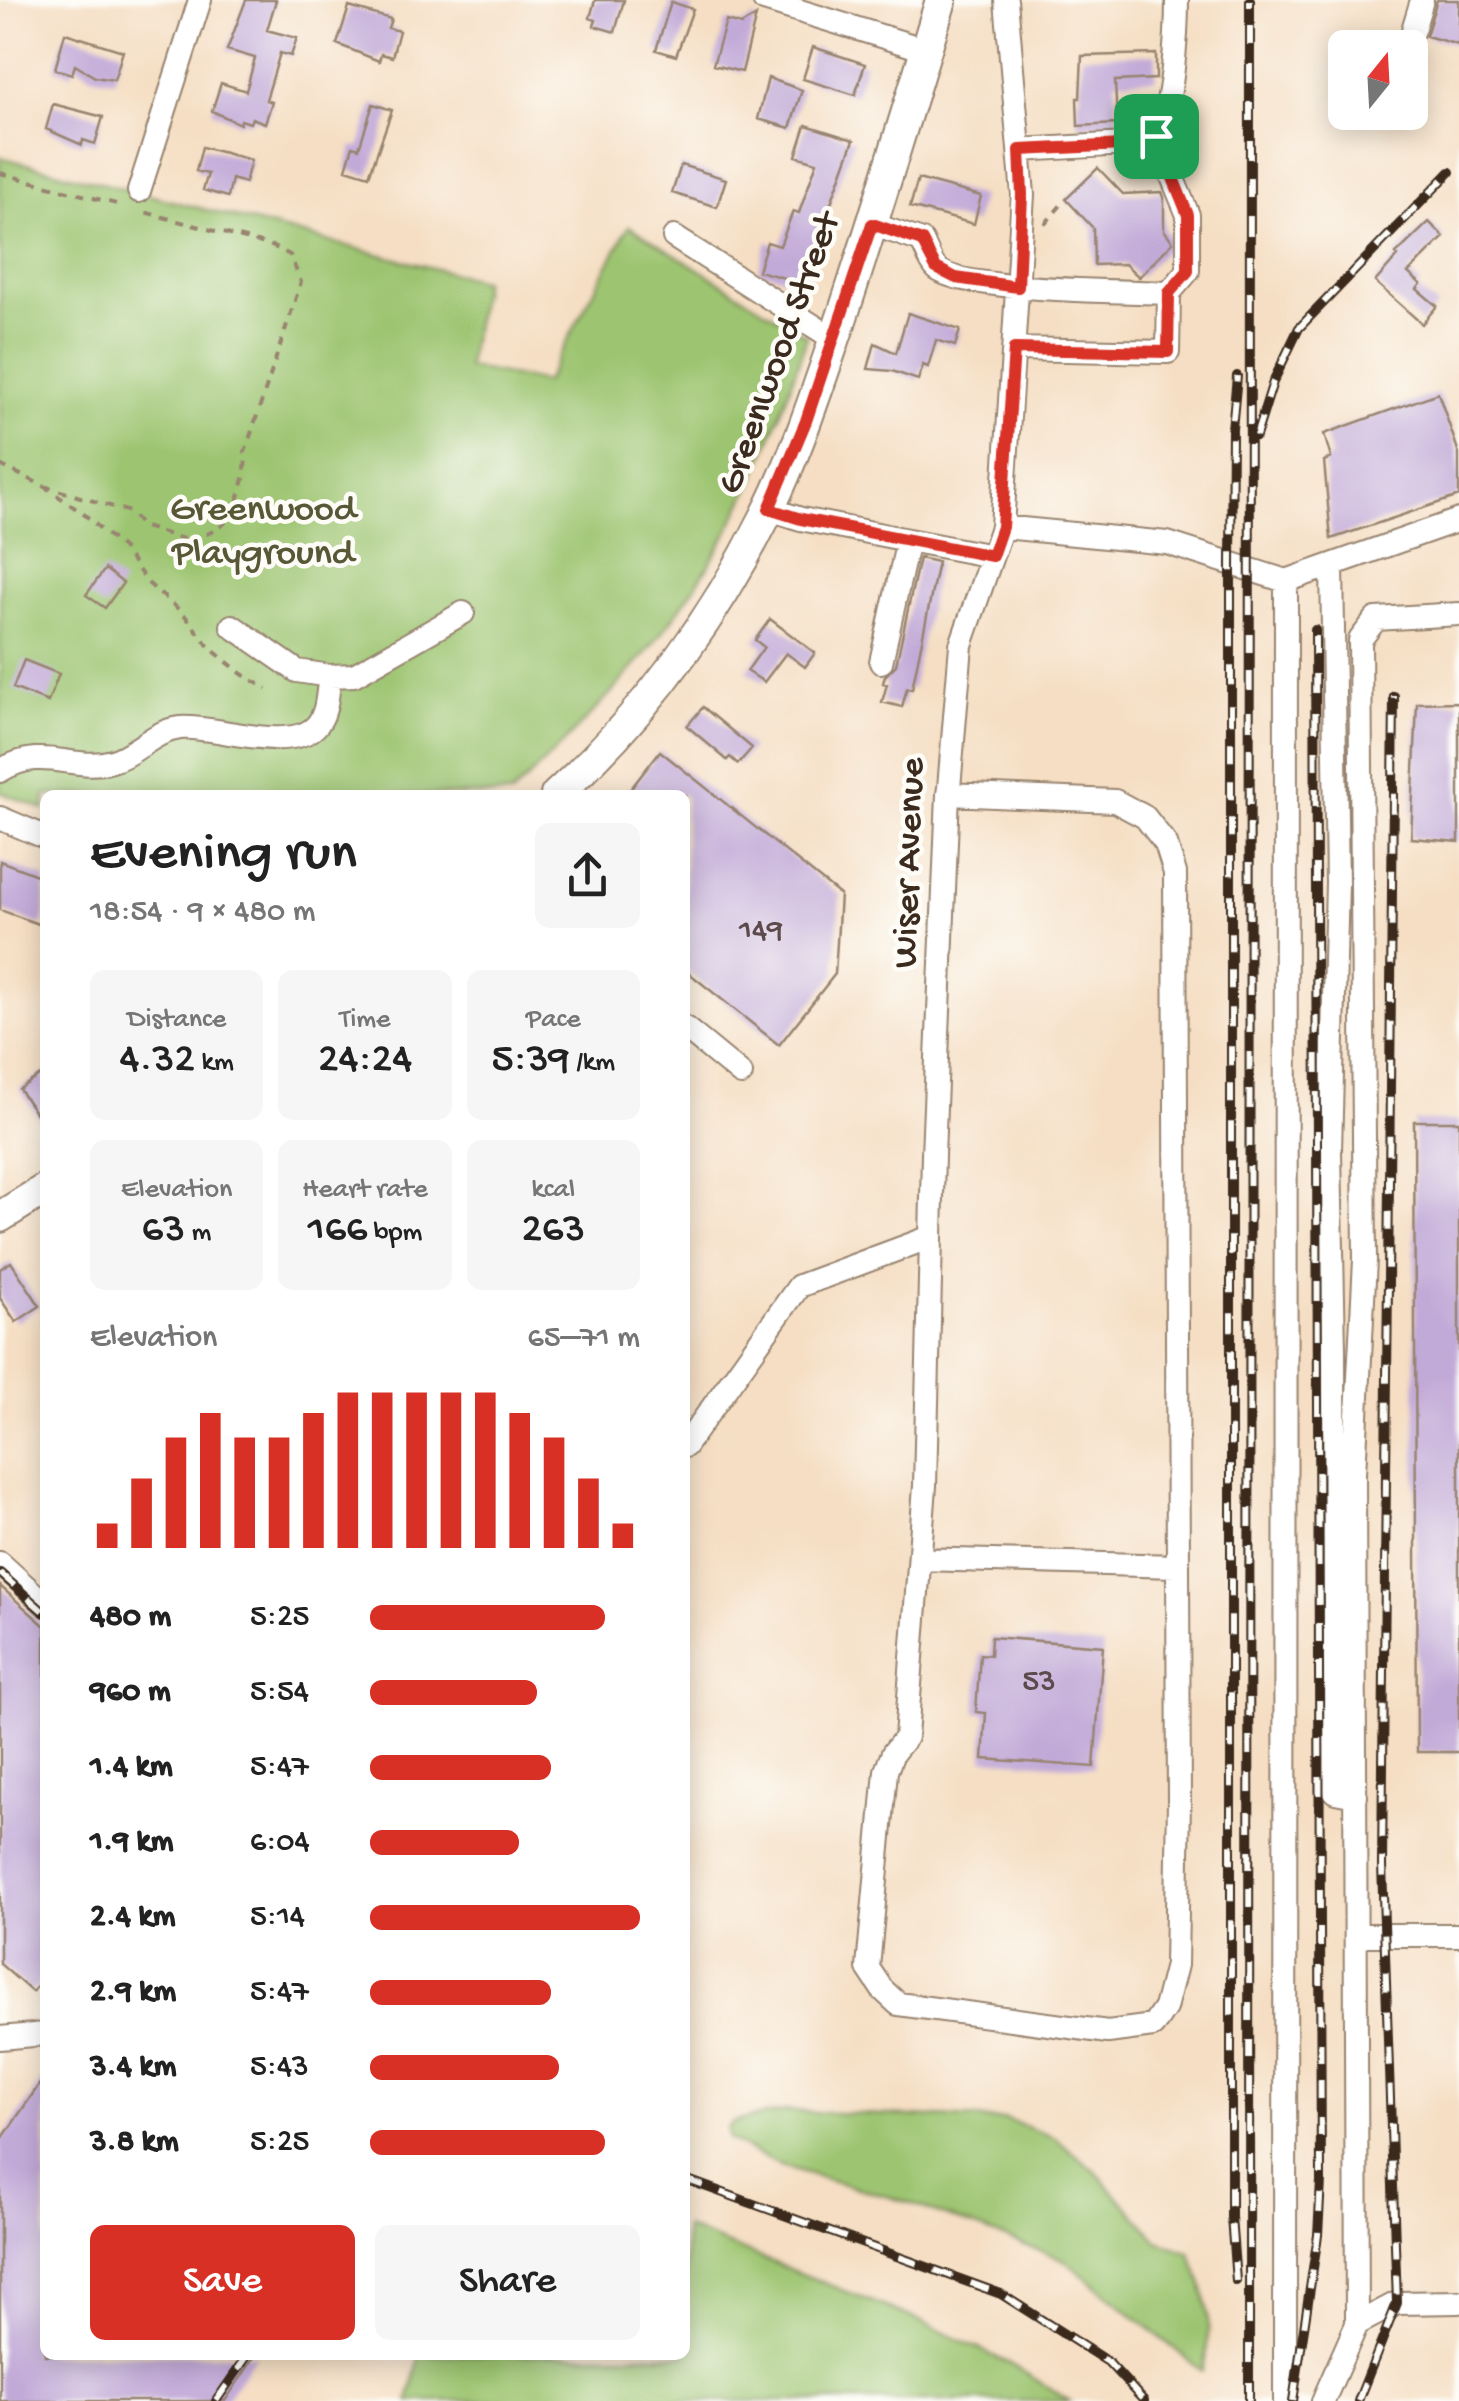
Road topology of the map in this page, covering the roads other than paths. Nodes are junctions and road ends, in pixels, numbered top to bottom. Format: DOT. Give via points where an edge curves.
graph roads {
  1 [pos="200,0"];
  2 [pos="764,0"];
  3 [pos="941,0"];
  4 [pos="1006,0"];
  5 [pos="1177,0"];
  6 [pos="1422,0"];
  7 [pos="1413,30"];
  8 [pos="926,50"];
  9 [pos="1156,136"];
  10 [pos="1020,150"];
  11 [pos="138,201"];
  12 [pos="872,224"];
  13 [pos="674,237"];
  14 [pos="1018,287"];
  15 [pos="1169,293"];
  16 [pos="834,339"];
  17 [pos="1014,349"];
  18 [pos="769,509"];
  19 [pos="1459,520"];
  20 [pos="1002,527"];
  21 [pos="908,540"];
  22 [pos="992,556"];
  23 [pos="1332,565"];
  24 [pos="1286,581"];
  25 [pos="463,613"];
  26 [pos="1459,614"];
  27 [pos="232,626"];
  28 [pos="881,662"];
  29 [pos="330,676"];
  30 [pos="0,770"];
  31 [pos="561,790"];
  32 [pos="948,791"];
  33 [pos="0,818"];
  34 [pos="40,835"];
  35 [pos="690,1032"];
  36 [pos="741,1074"];
  37 [pos="40,1192"];
  38 [pos="0,1216"];
  39 [pos="932,1238"];
  40 [pos="690,1439"];
  41 [pos="920,1558"];
  42 [pos="0,1563"];
  43 [pos="1178,1566"];
  44 [pos="40,1599"];
  45 [pos="1356,1796"];
  46 [pos="1356,1935"];
  47 [pos="1459,1935"];
  48 [pos="40,2034"];
  49 [pos="0,2038"];
  50 [pos="1459,2302"];
  51 [pos="1357,2324"];
  52 [pos="1286,2401"];
  53 [pos="1323,2401"];
  1 -- 11 [label="street"];
  2 -- 8 [label="street"];
  3 -- 8 [label="main road, Greenwood Street"];
  4 -- 10 [label="street, Wiser Avenue"];
  5 -- 9 [label="street" via="1176,44"];
  6 -- 7 [label="street"];
  8 -- 12 [label="main road, Greenwood Street"];
  9 -- 10 [label="street" via="1144,144"];
  9 -- 15 [label="street" via="1188,215 1188,271"];
  10 -- 14 [label="street, Wiser Avenue"];
  12 -- 14 [label="street" via="922,241 936,268 956,278"];
  12 -- 16 [label="main road, Greenwood Street"];
  13 -- 16 [label="street"];
  14 -- 15 [label="street"];
  14 -- 17 [label="street, Wiser Avenue"];
  15 -- 17 [label="street" via="1168,352"];
  16 -- 18 [label="main road, Greenwood Street"];
  17 -- 20 [label="street, Wiser Avenue"];
  18 -- 21 [label="street"];
  18 -- 31 [label="main road, Greenwood Street" via="702,626 631,718"];
  19 -- 23 [label="street"];
  20 -- 22 [label="street, Wiser Avenue"];
  20 -- 24 [label="street" via="1167,544"];
  21 -- 22 [label="street"];
  21 -- 28 [label="street"];
  22 -- 32 [label="street, Wiser Avenue" via="961,646"];
  23 -- 24 [label="street"];
  23 -- 45 [label="street" via="1334,1792"];
  24 -- 52 [label="street"];
  25 -- 29 [label="street" via="354,674"];
  26 -- 45 [label="street" via="1376,619 1360,640 1364,1260 1354,1474"];
  27 -- 29 [label="street" via="297,671"];
  29 -- 30 [label="street" via="316,727 298,736 176,728 117,760 37,757"];
  32 -- 39 [label="street, Wiser Avenue"];
  32 -- 43 [label="street" via="1115,801 1146,817 1166,844 1174,873"];
  33 -- 34 [label="street"];
  35 -- 36 [label="street"];
  37 -- 38 [label="main road"];
  39 -- 40 [label="street" via="799,1286"];
  39 -- 41 [label="street, Wiser Avenue"];
  41 -- 43 [label="street"];
  41 -- 43 [label="street, Wiser Avenue" via="906,1737 886,1771 868,1968 898,2004 1108,2032 1153,2026 1176,1965"];
  42 -- 44 [label="street"];
  45 -- 46 [label="street"];
  46 -- 47 [label="street"];
  46 -- 51 [label="street"];
  48 -- 49 [label="street"];
  50 -- 51 [label="street" via="1397,2303"];
  51 -- 53 [label="street"];
}
